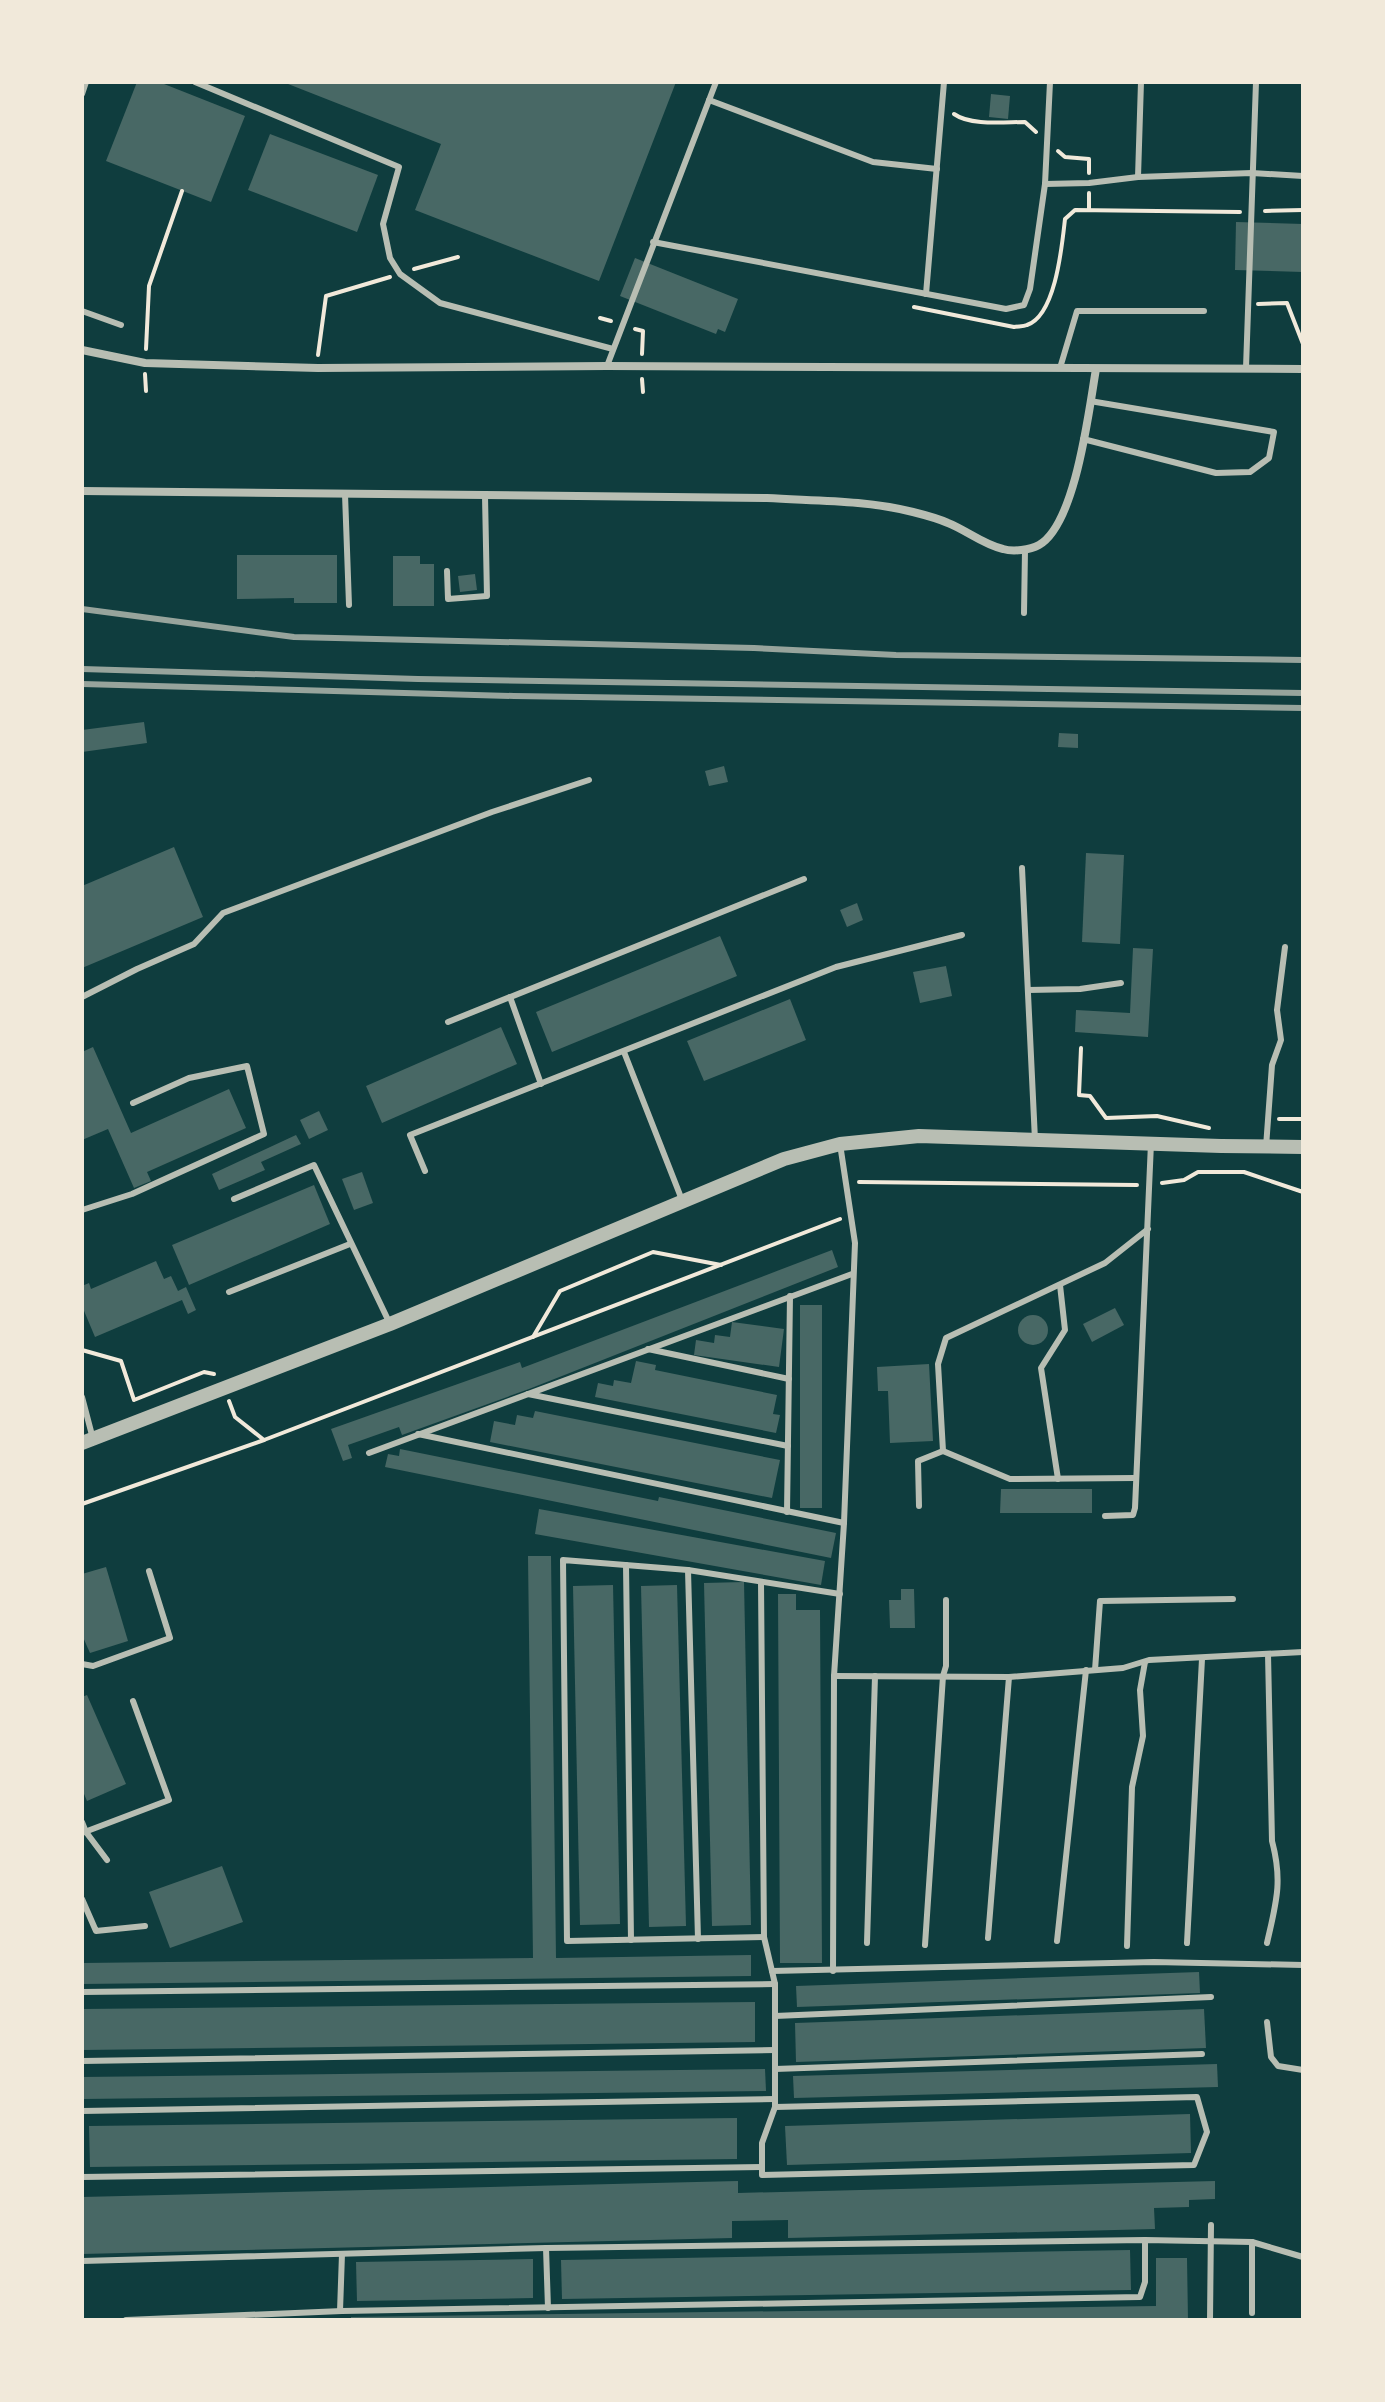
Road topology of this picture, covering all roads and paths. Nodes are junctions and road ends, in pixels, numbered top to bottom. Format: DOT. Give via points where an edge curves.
graph roads {
  1 [pos="86,82"];
  2 [pos="195,82"];
  3 [pos="716,82"];
  4 [pos="944,82"];
  5 [pos="1050,82"];
  6 [pos="1141,82"];
  7 [pos="1256,82"];
  8 [pos="82,94"];
  9 [pos="709,100"];
  10 [pos="941,111"];
  11 [pos="1047,141"];
  12 [pos="937,169"];
  13 [pos="1252,173"];
  14 [pos="1303,176"];
  15 [pos="1138,177"];
  16 [pos="1089,183"];
  17 [pos="1045,184"];
  18 [pos="182,191"];
  19 [pos="1089,210"];
  20 [pos="653,242"];
  21 [pos="458,257"];
  22 [pos="400,274"];
  23 [pos="926,294"];
  24 [pos="1249,304"];
  25 [pos="82,311"];
  26 [pos="1204,311"];
  27 [pos="600,318"];
  28 [pos="622,324"];
  29 [pos="121,325"];
  30 [pos="1303,344"];
  31 [pos="613,349"];
  32 [pos="82,350"];
  33 [pos="145,363"];
  34 [pos="607,366"];
  35 [pos="642,366"];
  36 [pos="318,368"];
  37 [pos="1060,368"];
  38 [pos="1246,368"];
  39 [pos="1096,369"];
  40 [pos="1303,369"];
  41 [pos="146,391"];
  42 [pos="643,392"];
  43 [pos="1090,401"];
  44 [pos="1083,439"];
  45 [pos="82,491"];
  46 [pos="345,494"];
  47 [pos="485,496"];
  48 [pos="1025,550"];
  49 [pos="447,571"];
  50 [pos="349,605"];
  51 [pos="1024,613"];
  52 [pos="589,780"];
  53 [pos="1022,868"];
  54 [pos="804,879"];
  55 [pos="962,935"];
  56 [pos="1285,947"];
  57 [pos="1121,983"];
  58 [pos="1028,990"];
  59 [pos="82,997"];
  60 [pos="510,997"];
  61 [pos="448,1022"];
  62 [pos="1081,1048"];
  63 [pos="624,1052"];
  64 [pos="541,1084"];
  65 [pos="133,1103"];
  66 [pos="1268,1119"];
  67 [pos="1303,1119"];
  68 [pos="1222,1130"];
  69 [pos="1035,1140"];
  70 [pos="1151,1143"];
  71 [pos="840,1144"];
  72 [pos="1266,1147"];
  73 [pos="1303,1147"];
  74 [pos="425,1171"];
  75 [pos="1150,1185"];
  76 [pos="1303,1192"];
  77 [pos="234,1199"];
  78 [pos="682,1200"];
  79 [pos="82,1210"];
  80 [pos="851,1213"];
  81 [pos="1148,1229"];
  82 [pos="350,1244"];
  83 [pos="723,1266"];
  84 [pos="852,1274"];
  85 [pos="1060,1285"];
  86 [pos="229,1292"];
  87 [pos="790,1296"];
  88 [pos="390,1324"];
  89 [pos="532,1339"];
  90 [pos="648,1349"];
  91 [pos="789,1379"];
  92 [pos="527,1394"];
  93 [pos="82,1397"];
  94 [pos="418,1434"];
  95 [pos="88,1441"];
  96 [pos="788,1446"];
  97 [pos="943,1451"];
  98 [pos="369,1453"];
  99 [pos="1135,1478"];
  100 [pos="1058,1479"];
  101 [pos="82,1504"];
  102 [pos="919,1506"];
  103 [pos="787,1512"];
  104 [pos="1105,1516"];
  105 [pos="844,1523"];
  106 [pos="626,1565"];
  107 [pos="688,1570"];
  108 [pos="149,1571"];
  109 [pos="761,1582"];
  110 [pos="840,1594"];
  111 [pos="1233,1599"];
  112 [pos="946,1600"];
  113 [pos="1303,1652"];
  114 [pos="1268,1654"];
  115 [pos="1202,1659"];
  116 [pos="1145,1662"];
  117 [pos="82,1664"];
  118 [pos="1086,1670"];
  119 [pos="1095,1670"];
  120 [pos="834,1676"];
  121 [pos="875,1676"];
  122 [pos="943,1676"];
  123 [pos="1009,1677"];
  124 [pos="133,1701"];
  125 [pos="82,1822"];
  126 [pos="84,1833"];
  127 [pos="107,1860"];
  128 [pos="82,1899"];
  129 [pos="145,1926"];
  130 [pos="764,1937"];
  131 [pos="988,1938"];
  132 [pos="698,1939"];
  133 [pos="631,1940"];
  134 [pos="1057,1941"];
  135 [pos="867,1943"];
  136 [pos="1187,1943"];
  137 [pos="1267,1943"];
  138 [pos="925,1945"];
  139 [pos="1127,1946"];
  140 [pos="1303,1965"];
  141 [pos="772,1971"];
  142 [pos="833,1971"];
  143 [pos="775,1984"];
  144 [pos="82,1992"];
  145 [pos="1211,1997"];
  146 [pos="775,2016"];
  147 [pos="1267,2022"];
  148 [pos="775,2050"];
  149 [pos="1202,2054"];
  150 [pos="82,2061"];
  151 [pos="775,2069"];
  152 [pos="1303,2070"];
  153 [pos="775,2103"];
  154 [pos="82,2111"];
  155 [pos="762,2167"];
  156 [pos="82,2177"];
  157 [pos="1211,2225"];
  158 [pos="1145,2240"];
  159 [pos="1252,2242"];
  160 [pos="1213,2243"];
  161 [pos="546,2248"];
  162 [pos="342,2254"];
  163 [pos="1303,2257"];
  164 [pos="82,2261"];
  165 [pos="548,2308"];
  166 [pos="340,2311"];
  167 [pos="1252,2313"];
  168 [pos="126,2320"];
  169 [pos="1210,2320"];
  1 -- 8 [label="lane"];
  2 -- 22 [label="lane" via="399,167 383,224 390,258"];
  3 -- 9 [label="lane"];
  4 -- 10 [label="lane"];
  5 -- 11 [label="lane"];
  6 -- 15 [label="lane"];
  7 -- 13 [label="lane"];
  9 -- 12 [label="lane" via="873,162"];
  9 -- 20 [label="lane"];
  10 -- 11 [label="path" via="958,118 1025,122"];
  10 -- 12 [label="lane"];
  11 -- 16 [label="path" via="1065,157 1089,159"];
  11 -- 17 [label="lane"];
  12 -- 23 [label="lane"];
  13 -- 14 [label="lane"];
  13 -- 15 [label="lane"];
  13 -- 24 [label="lane"];
  15 -- 16 [label="lane"];
  16 -- 17 [label="lane"];
  16 -- 19 [label="path"];
  17 -- 23 [label="lane" via="1024,305 1006,309"];
  18 -- 33 [label="path" via="149,286"];
  20 -- 23 [label="lane"];
  20 -- 28 [label="lane"];
  21 -- 22 [label="path"];
  22 -- 31 [label="lane" via="440,303"];
  22 -- 36 [label="path" via="326,296"];
  24 -- 30 [label="path" via="1287,303"];
  24 -- 38 [label="lane"];
  25 -- 29 [label="lane"];
  26 -- 37 [label="lane" via="1077,311"];
  27 -- 28 [label="path"];
  28 -- 31 [label="lane"];
  28 -- 35 [label="path" via="643,331"];
  31 -- 34 [label="lane"];
  32 -- 33 [label="street"];
  33 -- 36 [label="street"];
  33 -- 41 [label="path"];
  34 -- 35 [label="street"];
  34 -- 36 [label="street"];
  35 -- 37 [label="street"];
  35 -- 42 [label="path"];
  37 -- 39 [label="street"];
  38 -- 39 [label="street"];
  38 -- 40 [label="street"];
  39 -- 43 [label="street"];
  43 -- 44 [label="street"];
  43 -- 44 [label="lane" via="1274,432 1269,458 1250,472 1216,473"];
  44 -- 48 [label="street" via="1063,514 1040,545"];
  45 -- 46 [label="street"];
  46 -- 47 [label="street"];
  46 -- 50 [label="lane"];
  47 -- 48 [label="street" via="767,498 878,505 948,523 1003,549"];
  47 -- 49 [label="lane" via="487,596 448,599"];
  48 -- 51 [label="lane"];
  52 -- 59 [label="lane" via="223,913 194,944"];
  53 -- 58 [label="lane"];
  54 -- 60 [label="lane"];
  55 -- 63 [label="lane" via="836,967"];
  56 -- 66 [label="lane" via="1277,1010 1281,1040 1272,1065"];
  57 -- 58 [label="lane"];
  58 -- 69 [label="lane"];
  60 -- 61 [label="lane"];
  60 -- 64 [label="lane"];
  62 -- 68 [label="path" via="1079,1095 1090,1096 1106,1118 1157,1116"];
  63 -- 64 [label="lane"];
  63 -- 78 [label="lane"];
  64 -- 74 [label="lane" via="410,1135"];
  65 -- 79 [label="lane" via="189,1078 247,1066 264,1134 132,1194"];
  66 -- 67 [label="path"];
  66 -- 72 [label="lane"];
  69 -- 70 [label="street"];
  69 -- 71 [label="street" via="919,1136"];
  70 -- 72 [label="street"];
  70 -- 75 [label="lane"];
  71 -- 78 [label="street" via="784,1159"];
  71 -- 80 [label="lane"];
  72 -- 73 [label="street"];
  75 -- 76 [label="path" via="1184,1180 1198,1172 1244,1172"];
  75 -- 80 [label="path" via="859,1180 860,1207"];
  75 -- 81 [label="lane"];
  77 -- 82 [label="lane" via="314,1165"];
  78 -- 88 [label="street"];
  80 -- 83 [label="path"];
  80 -- 84 [label="lane"];
  81 -- 85 [label="lane" via="1105,1263"];
  81 -- 99 [label="lane"];
  82 -- 86 [label="lane"];
  82 -- 88 [label="lane"];
  83 -- 89 [label="path"];
  83 -- 89 [label="path" via="653,1252 560,1291"];
  84 -- 87 [label="lane"];
  84 -- 105 [label="lane"];
  85 -- 97 [label="lane" via="946,1338 938,1364"];
  85 -- 100 [label="lane" via="1065,1330 1041,1368"];
  87 -- 90 [label="lane"];
  87 -- 91 [label="lane"];
  88 -- 95 [label="street"];
  89 -- 101 [label="path"];
  90 -- 91 [label="lane"];
  90 -- 92 [label="lane"];
  91 -- 96 [label="lane"];
  92 -- 94 [label="lane"];
  92 -- 96 [label="lane"];
  93 -- 95 [label="lane"];
  94 -- 98 [label="lane"];
  94 -- 103 [label="lane"];
  96 -- 103 [label="lane"];
  97 -- 100 [label="lane" via="1010,1479"];
  97 -- 102 [label="lane" via="918,1461"];
  99 -- 100 [label="lane"];
  99 -- 104 [label="lane" via="1133,1515"];
  103 -- 105 [label="lane"];
  105 -- 110 [label="lane"];
  106 -- 107 [label="lane"];
  106 -- 133 [label="lane"];
  106 -- 133 [label="lane" via="563,1560 567,1941"];
  107 -- 109 [label="lane"];
  107 -- 132 [label="lane"];
  108 -- 117 [label="lane" via="170,1638 93,1666"];
  109 -- 110 [label="lane"];
  109 -- 130 [label="lane"];
  110 -- 120 [label="lane"];
  111 -- 119 [label="lane" via="1100,1601"];
  112 -- 122 [label="lane"];
  113 -- 114 [label="lane"];
  114 -- 115 [label="lane"];
  114 -- 137 [label="lane" via="1272,1841 1279,1867"];
  115 -- 116 [label="lane"];
  115 -- 136 [label="lane"];
  116 -- 119 [label="lane"];
  116 -- 139 [label="lane" via="1140,1690 1143,1736 1132,1787"];
  118 -- 119 [label="lane"];
  118 -- 123 [label="lane"];
  118 -- 134 [label="lane"];
  120 -- 121 [label="lane"];
  120 -- 142 [label="lane"];
  121 -- 122 [label="lane"];
  121 -- 135 [label="lane"];
  122 -- 123 [label="lane"];
  122 -- 138 [label="lane"];
  123 -- 131 [label="lane"];
  124 -- 126 [label="lane" via="169,1800"];
  125 -- 126 [label="lane"];
  126 -- 127 [label="lane"];
  128 -- 129 [label="lane" via="96,1931"];
  130 -- 132 [label="lane"];
  130 -- 141 [label="lane"];
  132 -- 133 [label="lane"];
  140 -- 142 [label="lane" via="1154,1962"];
  141 -- 142 [label="lane"];
  141 -- 143 [label="lane"];
  143 -- 144 [label="lane"];
  143 -- 146 [label="lane"];
  145 -- 146 [label="lane"];
  146 -- 148 [label="lane"];
  147 -- 152 [label="lane" via="1271,2057 1278,2066"];
  148 -- 150 [label="lane"];
  148 -- 151 [label="lane"];
  149 -- 151 [label="lane"];
  151 -- 153 [label="lane"];
  153 -- 154 [label="lane"];
  153 -- 155 [label="lane" via="762,2143"];
  153 -- 155 [label="lane" via="1197,2097 1207,2132 1194,2165 762,2175"];
  155 -- 156 [label="lane"];
  157 -- 160 [label="lane"];
  158 -- 160 [label="lane"];
  158 -- 161 [label="lane"];
  158 -- 165 [label="lane" via="1140,2297"];
  159 -- 160 [label="lane"];
  159 -- 163 [label="lane"];
  159 -- 167 [label="lane"];
  160 -- 169 [label="lane"];
  161 -- 162 [label="lane"];
  161 -- 165 [label="lane"];
  162 -- 164 [label="lane"];
  162 -- 166 [label="lane"];
  165 -- 166 [label="lane"];
  166 -- 168 [label="lane"];
}
